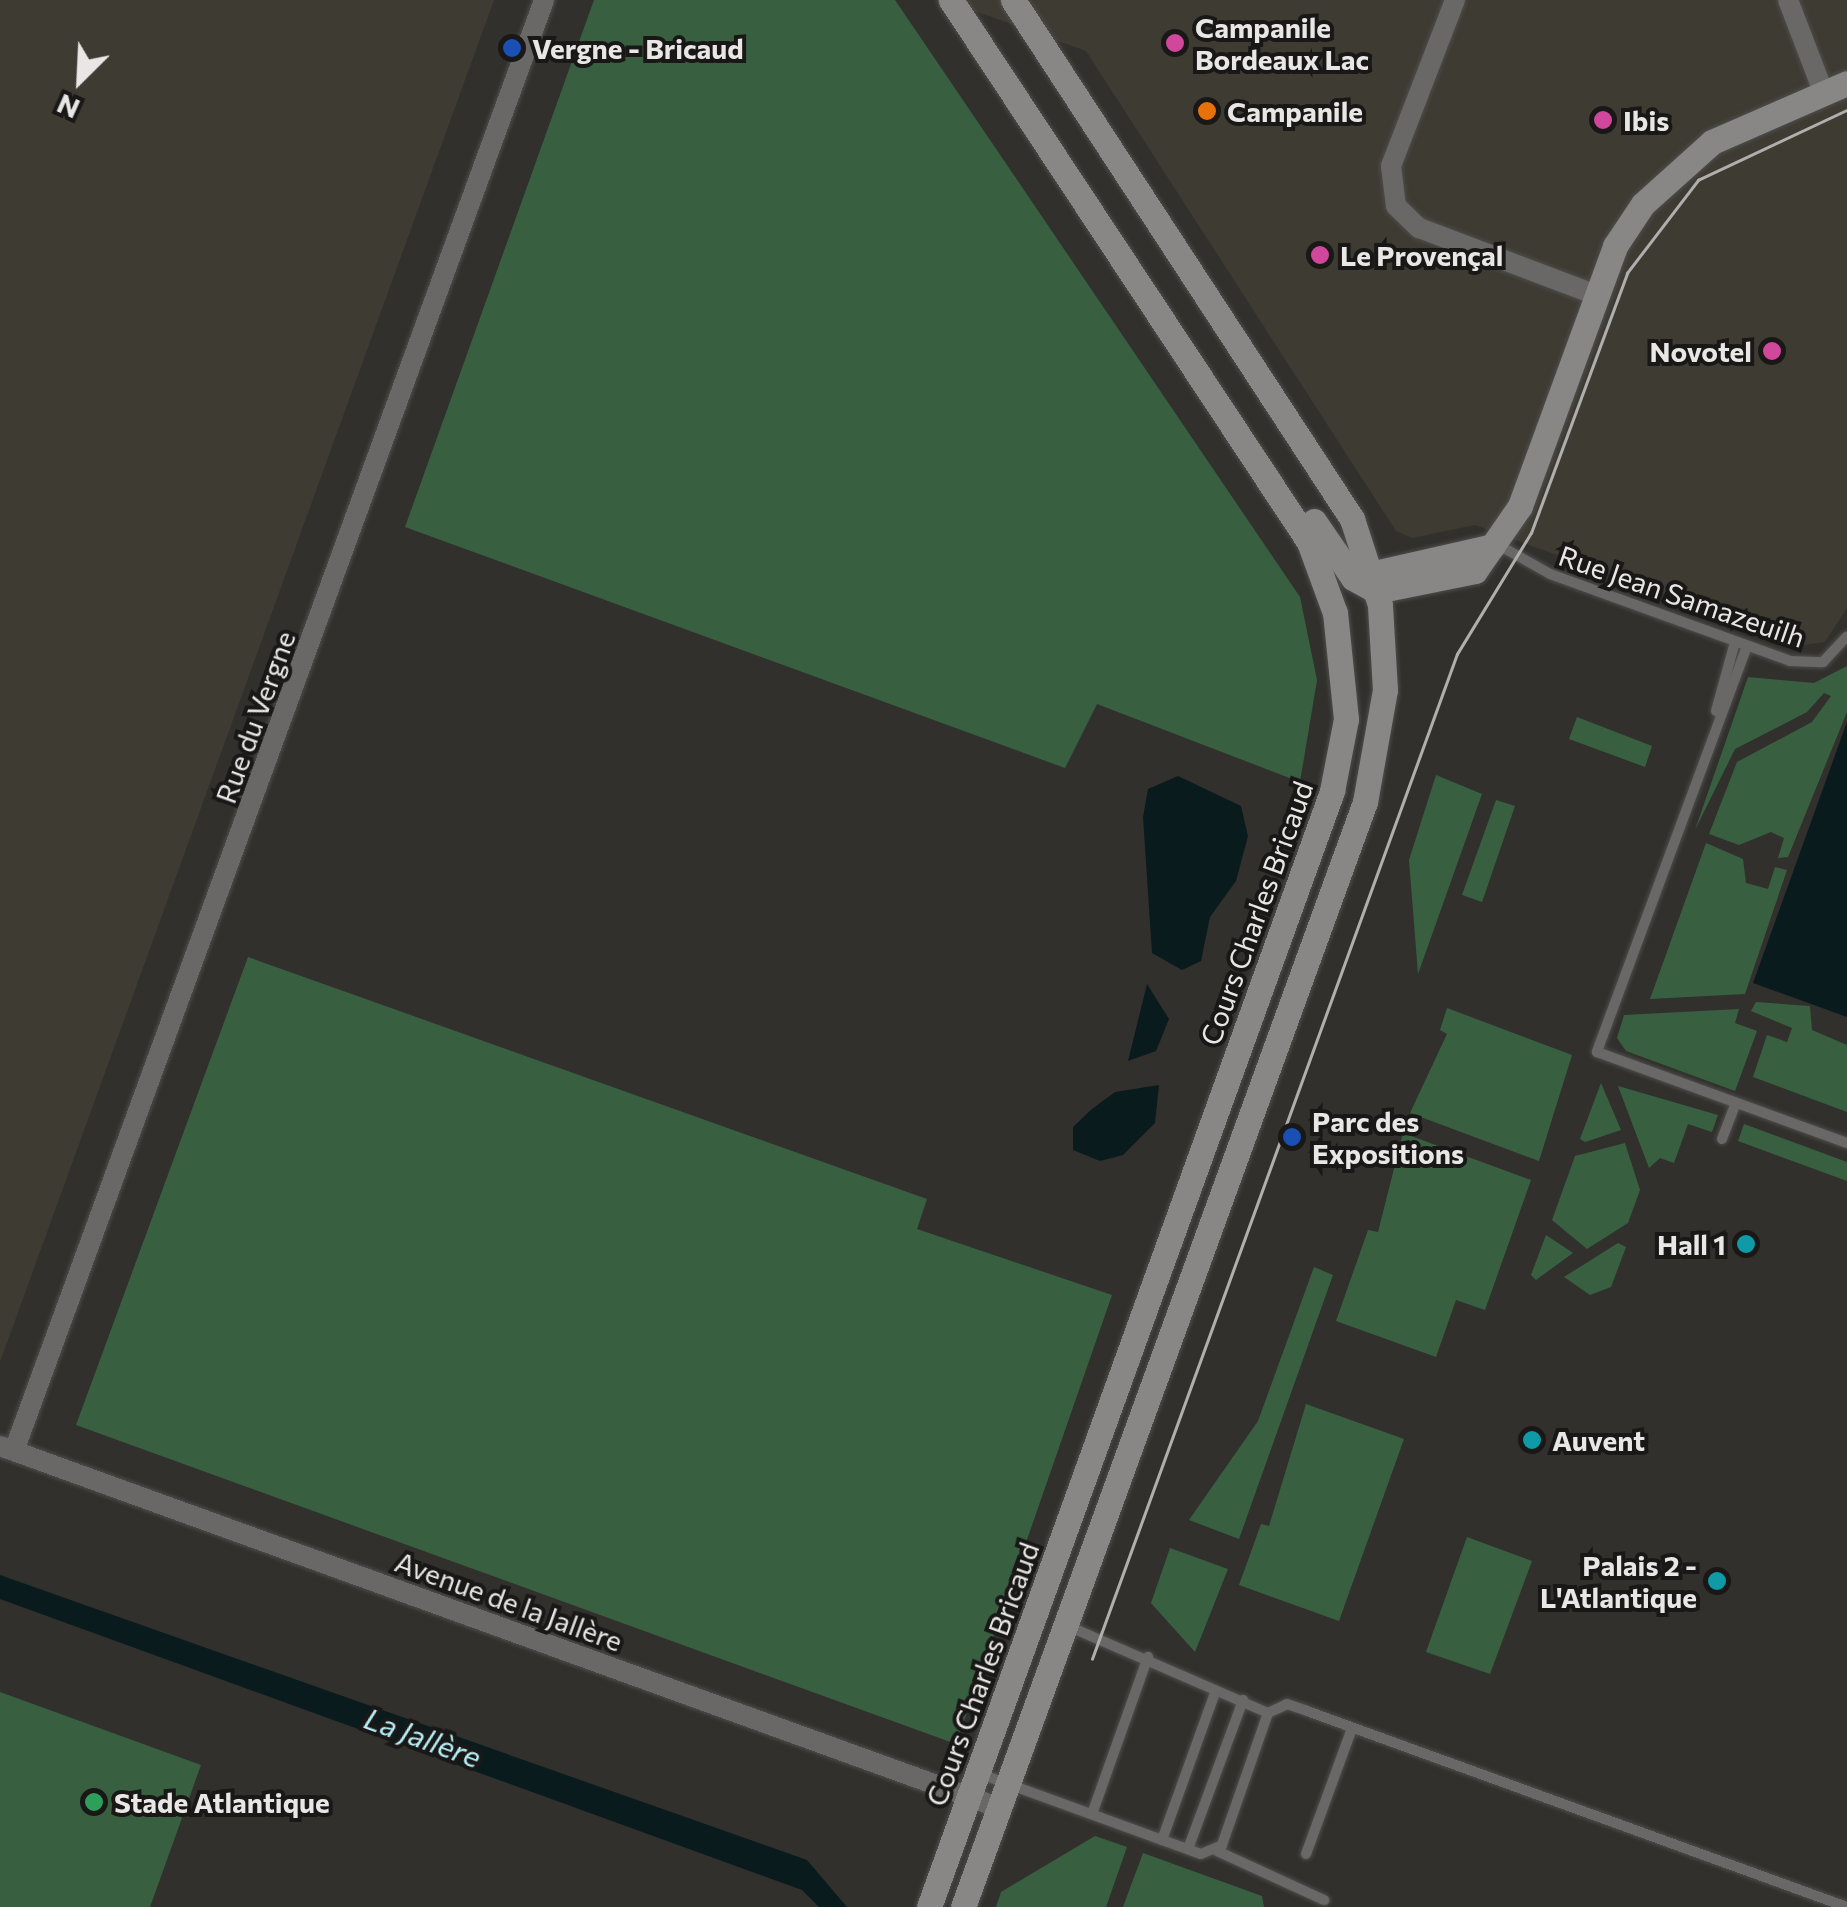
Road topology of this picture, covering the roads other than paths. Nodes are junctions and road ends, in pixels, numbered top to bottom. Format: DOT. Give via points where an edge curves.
graph roads {
  1 [pos="544,0"];
  2 [pos="951,0"];
  3 [pos="1013,0"];
  4 [pos="1455,0"];
  5 [pos="1788,0"];
  6 [pos="1835,87"];
  7 [pos="1596,295"];
  8 [pos="1498,544"];
  9 [pos="1357,581"];
  10 [pos="1847,636"];
  11 [pos="1735,642"];
  12 [pos="1747,646"];
  13 [pos="1716,712"];
  14 [pos="1736,1102"];
  15 [pos="1722,1139"];
  16 [pos="1847,1143"];
  17 [pos="7,1448"];
  18 [pos="1068,1626"];
  19 [pos="1148,1657"];
  20 [pos="1216,1690"];
  21 [pos="1243,1700"];
  22 [pos="1268,1714"];
  23 [pos="1352,1728"];
  24 [pos="973,1785"];
  25 [pos="1004,1796"];
  26 [pos="1092,1814"];
  27 [pos="1162,1840"];
  28 [pos="1188,1850"];
  29 [pos="1217,1852"];
  30 [pos="1306,1854"];
  31 [pos="1324,1900"];
  32 [pos="1847,1906"];
  33 [pos="929,1907"];
  34 [pos="962,1907"];
  1 -- 17 [label="street, Rue du Vergne"];
  2 -- 9 [label="main road" via="1218,396 1272,455"];
  3 -- 9 [label="main road, Cours Charles Bricaud" via="1352,520"];
  4 -- 7 [label="street" via="1391,166 1396,206 1419,228"];
  5 -- 6 [label="street"];
  6 -- 7 [label="main road" via="1752,119 1676,170 1623,232"];
  7 -- 8 [label="main road"];
  8 -- 9 [label="main road" via="1475,571"];
  8 -- 11 [label="lane, Rue Jean Samazeuilh" via="1539,570"];
  9 -- 18 [label="main road, Cours Charles Bricaud" via="1385,690 1365,802"];
  9 -- 24 [label="main road, Cours Charles Bricaud" via="1339,769"];
  10 -- 12 [label="lane, Rue Jean Samazeuilh" via="1809,665"];
  11 -- 12 [label="lane, Rue Jean Samazeuilh"];
  11 -- 13 [label="lane"];
  12 -- 13 [label="lane"];
  13 -- 14 [label="lane" via="1596,1052"];
  14 -- 15 [label="lane"];
  14 -- 16 [label="lane"];
  17 -- 24 [label="street, Avenue de la Jallère"];
  18 -- 19 [label="lane"];
  18 -- 25 [label="main road, Cours Charles Bricaud"];
  19 -- 20 [label="lane"];
  19 -- 26 [label="lane"];
  20 -- 21 [label="lane"];
  20 -- 27 [label="lane"];
  21 -- 22 [label="lane"];
  21 -- 28 [label="lane"];
  22 -- 23 [label="lane" via="1287,1704"];
  22 -- 29 [label="lane"];
  23 -- 30 [label="lane"];
  23 -- 32 [label="lane"];
  24 -- 25 [label="street, Avenue de la Jallère"];
  24 -- 33 [label="main road, Cours Charles Bricaud"];
  25 -- 26 [label="lane"];
  25 -- 34 [label="main road, Cours Charles Bricaud"];
  26 -- 27 [label="lane"];
  27 -- 28 [label="lane"];
  28 -- 29 [label="lane"];
  29 -- 31 [label="lane"];
}
